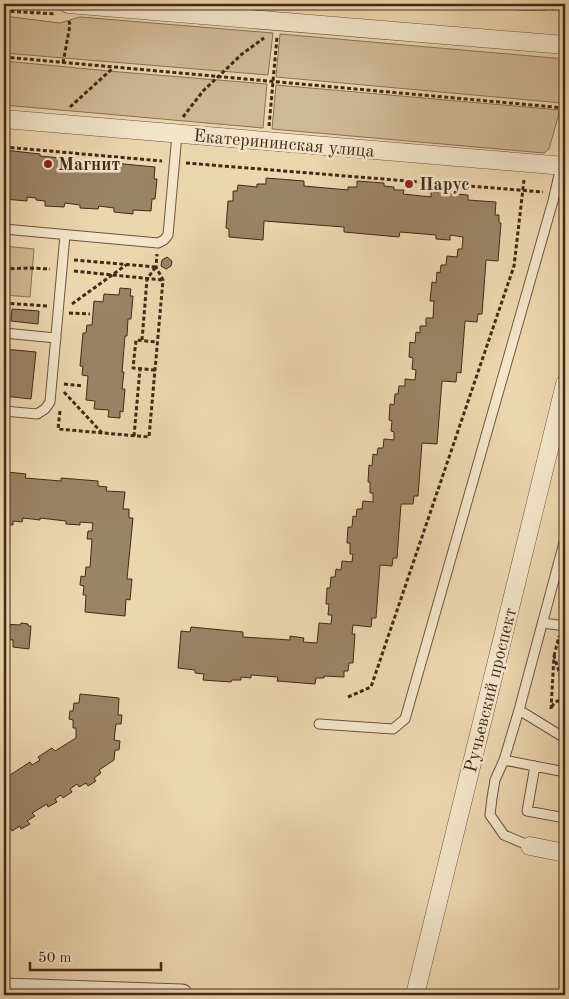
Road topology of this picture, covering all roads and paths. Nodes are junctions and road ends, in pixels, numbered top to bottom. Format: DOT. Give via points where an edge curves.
graph roads {
  1 [pos="508,4"];
  2 [pos="546,4"];
  3 [pos="556,4"];
  4 [pos="64,9"];
  5 [pos="4,11"];
  6 [pos="565,12"];
  7 [pos="277,32"];
  8 [pos="265,37"];
  9 [pos="565,45"];
  10 [pos="4,57"];
  11 [pos="62,63"];
  12 [pos="114,67"];
  13 [pos="218,77"];
  14 [pos="273,82"];
  15 [pos="565,108"];
  16 [pos="65,113"];
  17 [pos="4,119"];
  18 [pos="177,128"];
  19 [pos="269,131"];
  20 [pos="4,147"];
  21 [pos="164,153"];
  22 [pos="164,162"];
  23 [pos="174,162"];
  24 [pos="564,162"];
  25 [pos="524,177"];
  26 [pos="523,191"];
  27 [pos="544,192"];
  28 [pos="4,230"];
  29 [pos="65,235"];
  30 [pos="158,243"];
  31 [pos="73,260"];
  32 [pos="126,265"];
  33 [pos="156,267"];
  34 [pos="4,269"];
  35 [pos="54,270"];
  36 [pos="72,271"];
  37 [pos="112,275"];
  38 [pos="147,279"];
  39 [pos="163,280"];
  40 [pos="4,303"];
  41 [pos="51,306"];
  42 [pos="69,307"];
  43 [pos="68,312"];
  44 [pos="90,314"];
  45 [pos="4,333"];
  46 [pos="56,338"];
  47 [pos="142,340"];
  48 [pos="157,342"];
  49 [pos="140,369"];
  50 [pos="155,370"];
  51 [pos="62,384"];
  52 [pos="565,384"];
  53 [pos="83,386"];
  54 [pos="62,390"];
  55 [pos="4,411"];
  56 [pos="58,429"];
  57 [pos="103,433"];
  58 [pos="134,436"];
  59 [pos="565,539"];
  60 [pos="562,568"];
  61 [pos="543,623"];
  62 [pos="565,626"];
  63 [pos="565,641"];
  64 [pos="557,643"];
  65 [pos="565,690"];
  66 [pos="348,697"];
  67 [pos="565,700"];
  68 [pos="551,709"];
  69 [pos="520,710"];
  70 [pos="551,714"];
  71 [pos="319,724"];
  72 [pos="565,737"];
  73 [pos="504,760"];
  74 [pos="535,766"];
  75 [pos="565,772"];
  76 [pos="565,818"];
  77 [pos="530,846"];
  78 [pos="565,852"];
  79 [pos="4,989"];
  80 [pos="182,995"];
  81 [pos="415,995"];
  1 -- 2 [label="lane"];
  3 -- 6 [label="path"];
  4 -- 5 [label="path"];
  4 -- 9 [label="street"];
  4 -- 11 [label="path" via="70,26"];
  7 -- 14 [label="path"];
  8 -- 13 [label="path"];
  10 -- 11 [label="path"];
  11 -- 12 [label="path"];
  12 -- 13 [label="path"];
  12 -- 16 [label="path"];
  13 -- 14 [label="path"];
  13 -- 18 [label="path" via="203,91"];
  14 -- 15 [label="path"];
  14 -- 19 [label="path"];
  17 -- 18 [label="street, Екатерининская улица"];
  18 -- 23 [label="lane"];
  18 -- 24 [label="street, Екатерининская улица"];
  20 -- 22 [label="path"];
  21 -- 22 [label="path"];
  22 -- 23 [label="path"];
  23 -- 26 [label="path"];
  23 -- 30 [label="lane" via="168,235"];
  24 -- 71 [label="lane" via="405,719 393,729"];
  25 -- 26 [label="path"];
  26 -- 27 [label="path"];
  26 -- 66 [label="path" via="514,266 371,687"];
  28 -- 29 [label="lane"];
  29 -- 30 [label="lane"];
  29 -- 46 [label="lane"];
  30 -- 33 [label="path"];
  31 -- 32 [label="path"];
  32 -- 33 [label="path"];
  32 -- 37 [label="path"];
  33 -- 38 [label="path"];
  33 -- 39 [label="path"];
  34 -- 35 [label="path"];
  36 -- 37 [label="path"];
  37 -- 38 [label="path"];
  37 -- 42 [label="path"];
  38 -- 39 [label="path"];
  38 -- 47 [label="path"];
  39 -- 48 [label="path"];
  40 -- 41 [label="path"];
  43 -- 44 [label="path"];
  45 -- 46 [label="lane"];
  46 -- 55 [label="lane" via="50,402 45,410 36,414"];
  47 -- 48 [label="path"];
  47 -- 49 [label="path" via="136,340 133,368"];
  48 -- 50 [label="path"];
  49 -- 50 [label="path"];
  49 -- 58 [label="path"];
  50 -- 58 [label="path" via="149,438"];
  51 -- 53 [label="path"];
  52 -- 81 [label="street, Ручьевский проспект"];
  54 -- 57 [label="path"];
  56 -- 57 [label="path"];
  57 -- 58 [label="path"];
  59 -- 60 [label="lane"];
  60 -- 61 [label="lane"];
  61 -- 62 [label="lane"];
  61 -- 69 [label="lane"];
  63 -- 64 [label="path"];
  65 -- 68 [label="path" via="554,656"];
  67 -- 68 [label="path" via="556,702"];
  68 -- 70 [label="path"];
  69 -- 72 [label="lane"];
  69 -- 73 [label="lane"];
  73 -- 74 [label="lane"];
  73 -- 77 [label="lane" via="495,780 490,815 504,835"];
  74 -- 75 [label="lane"];
  74 -- 76 [label="lane" via="527,811"];
  77 -- 78 [label="street"];
  79 -- 80 [label="street"];
}
